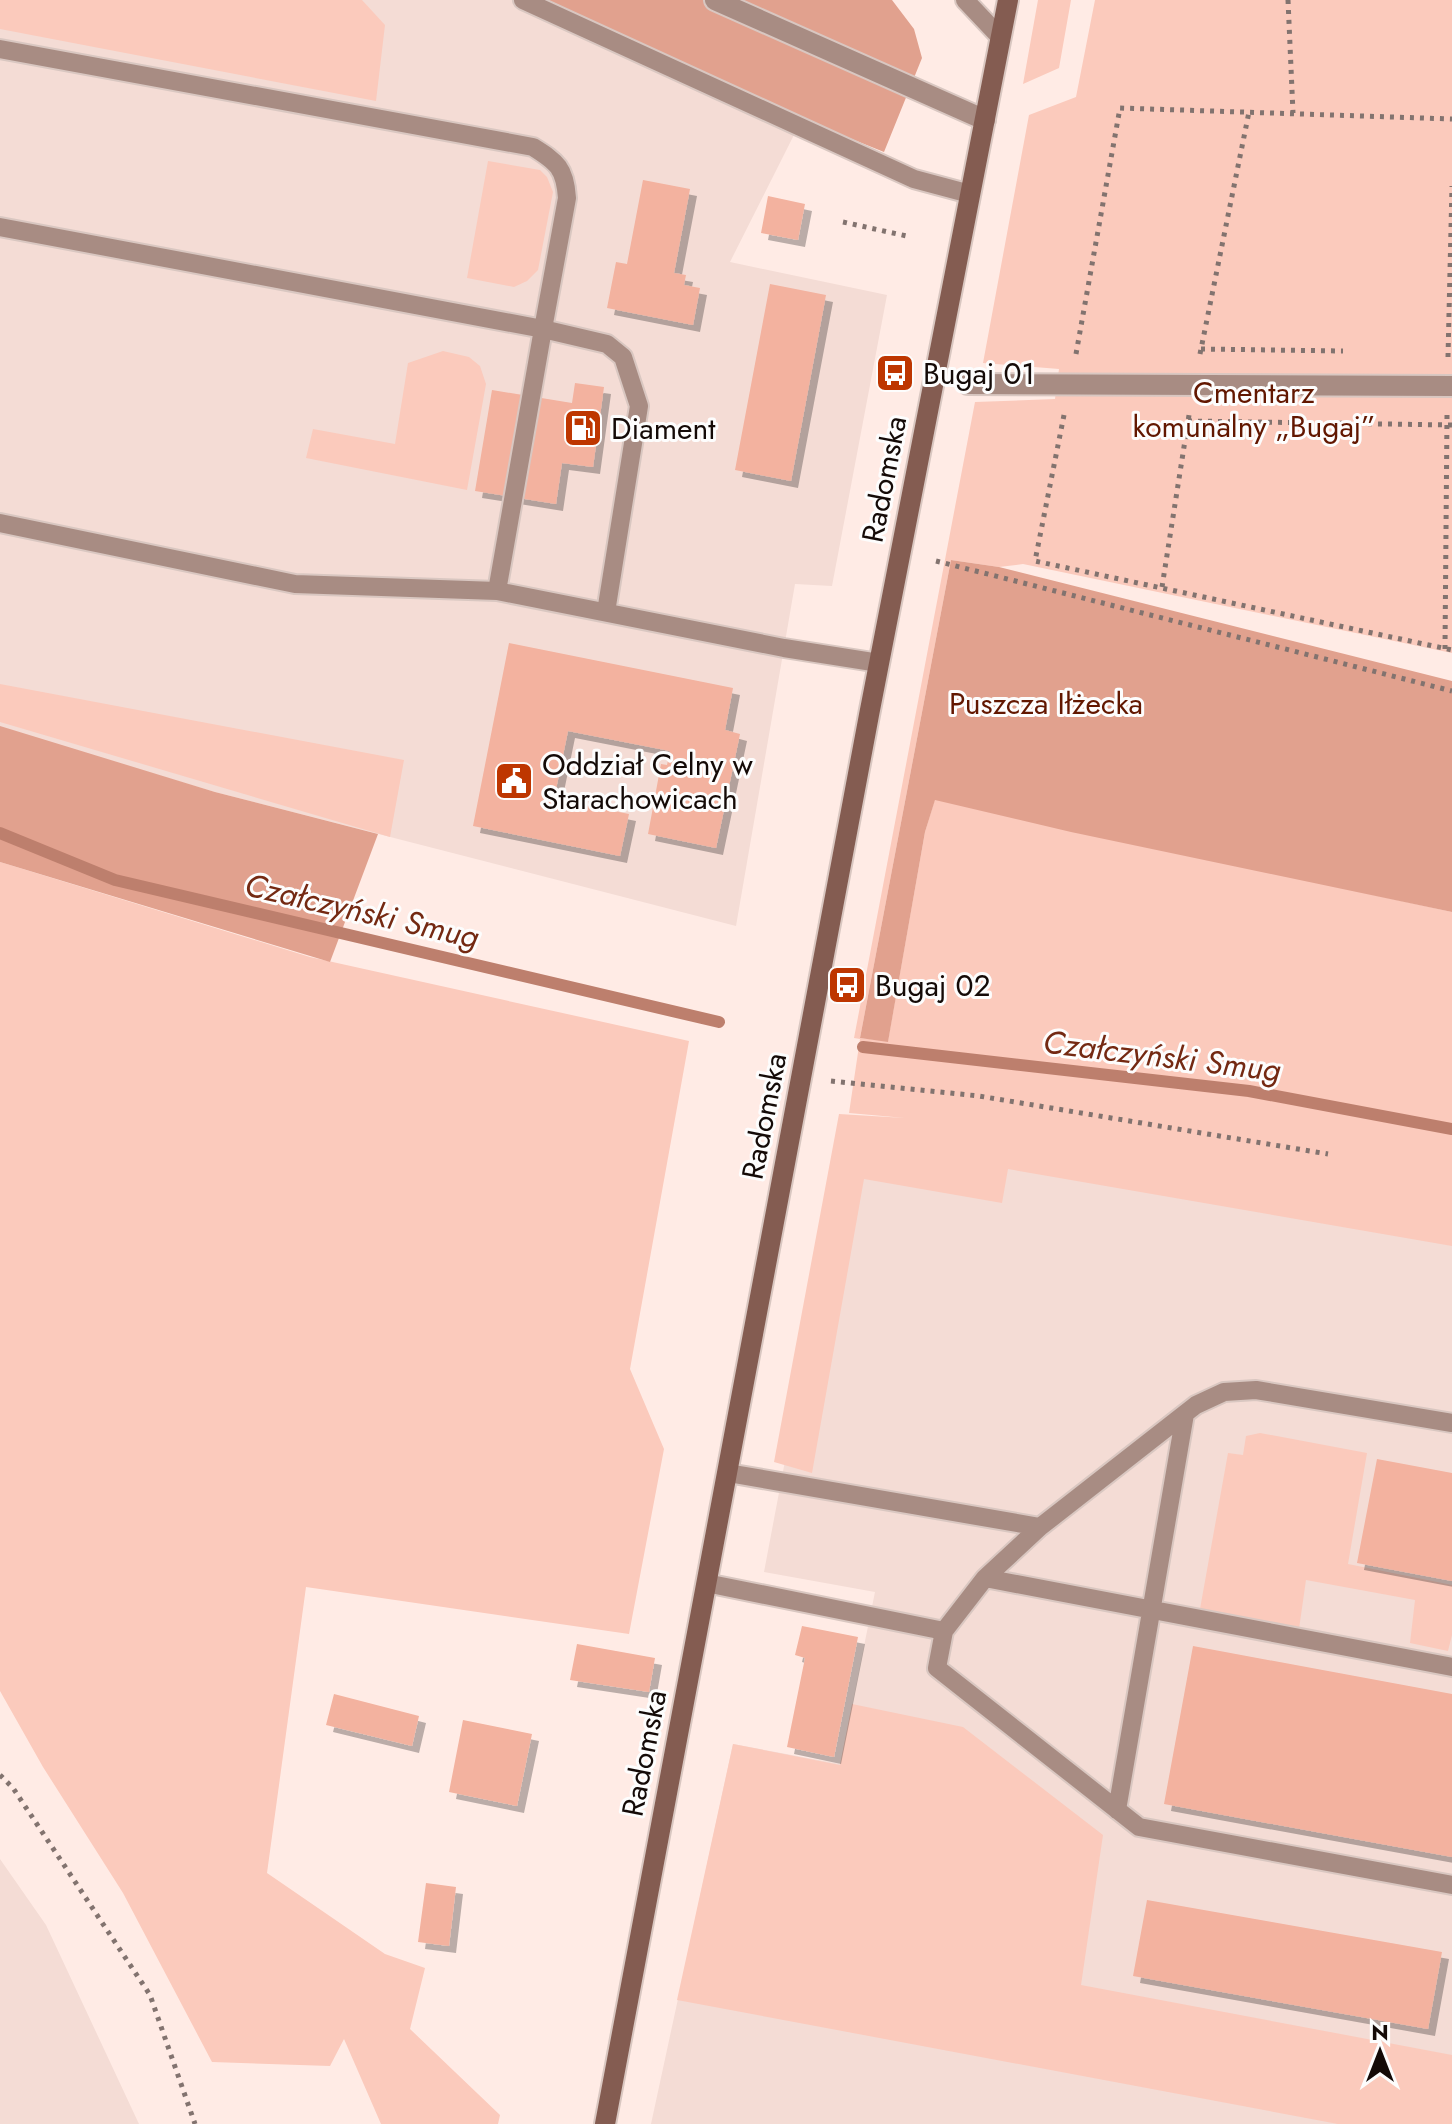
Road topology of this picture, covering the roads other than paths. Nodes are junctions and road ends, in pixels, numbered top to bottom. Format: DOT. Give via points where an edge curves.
graph roads {
  1 [pos="523,0"];
  2 [pos="715,0"];
  3 [pos="965,0"];
  4 [pos="1008,0"];
  5 [pos="1001,38"];
  6 [pos="0,49"];
  7 [pos="985,120"];
  8 [pos="970,194"];
  9 [pos="0,227"];
  10 [pos="543,329"];
  11 [pos="968,384"];
  12 [pos="1452,386"];
  13 [pos="0,523"];
  14 [pos="497,591"];
  15 [pos="606,612"];
  16 [pos="879,663"];
  17 [pos="1185,1414"];
  18 [pos="1452,1423"];
  19 [pos="728,1473"];
  20 [pos="1040,1527"];
  21 [pos="985,1578"];
  22 [pos="706,1583"];
  23 [pos="1153,1610"];
  24 [pos="944,1631"];
  25 [pos="1452,1667"];
  26 [pos="1117,1810"];
  27 [pos="1452,1885"];
  28 [pos="605,2124"];
  1 -- 8 [label="lane" via="914,179"];
  2 -- 7 [label="street"];
  3 -- 5 [label="lane"];
  4 -- 5 [label="street, Radomska"];
  5 -- 7 [label="street, Radomska"];
  6 -- 10 [label="lane" via="533,147 554,160 565,178 567,198"];
  7 -- 8 [label="street, Radomska"];
  8 -- 16 [label="street, Radomska"];
  9 -- 10 [label="lane"];
  10 -- 14 [label="lane"];
  10 -- 15 [label="lane" via="607,344 623,357 639,406"];
  11 -- 12 [label="street"];
  13 -- 14 [label="lane" via="295,584"];
  14 -- 15 [label="lane"];
  15 -- 16 [label="lane"];
  16 -- 19 [label="street, Radomska"];
  17 -- 18 [label="lane" via="1224,1392 1256,1390"];
  17 -- 20 [label="lane"];
  17 -- 23 [label="lane"];
  19 -- 20 [label="lane"];
  19 -- 22 [label="street, Radomska"];
  20 -- 21 [label="lane"];
  21 -- 23 [label="lane"];
  21 -- 24 [label="lane"];
  22 -- 24 [label="lane"];
  22 -- 28 [label="street, Radomska"];
  23 -- 25 [label="lane"];
  23 -- 26 [label="lane"];
  24 -- 26 [label="lane" via="937,1668"];
  26 -- 27 [label="lane" via="1139,1827"];
}
